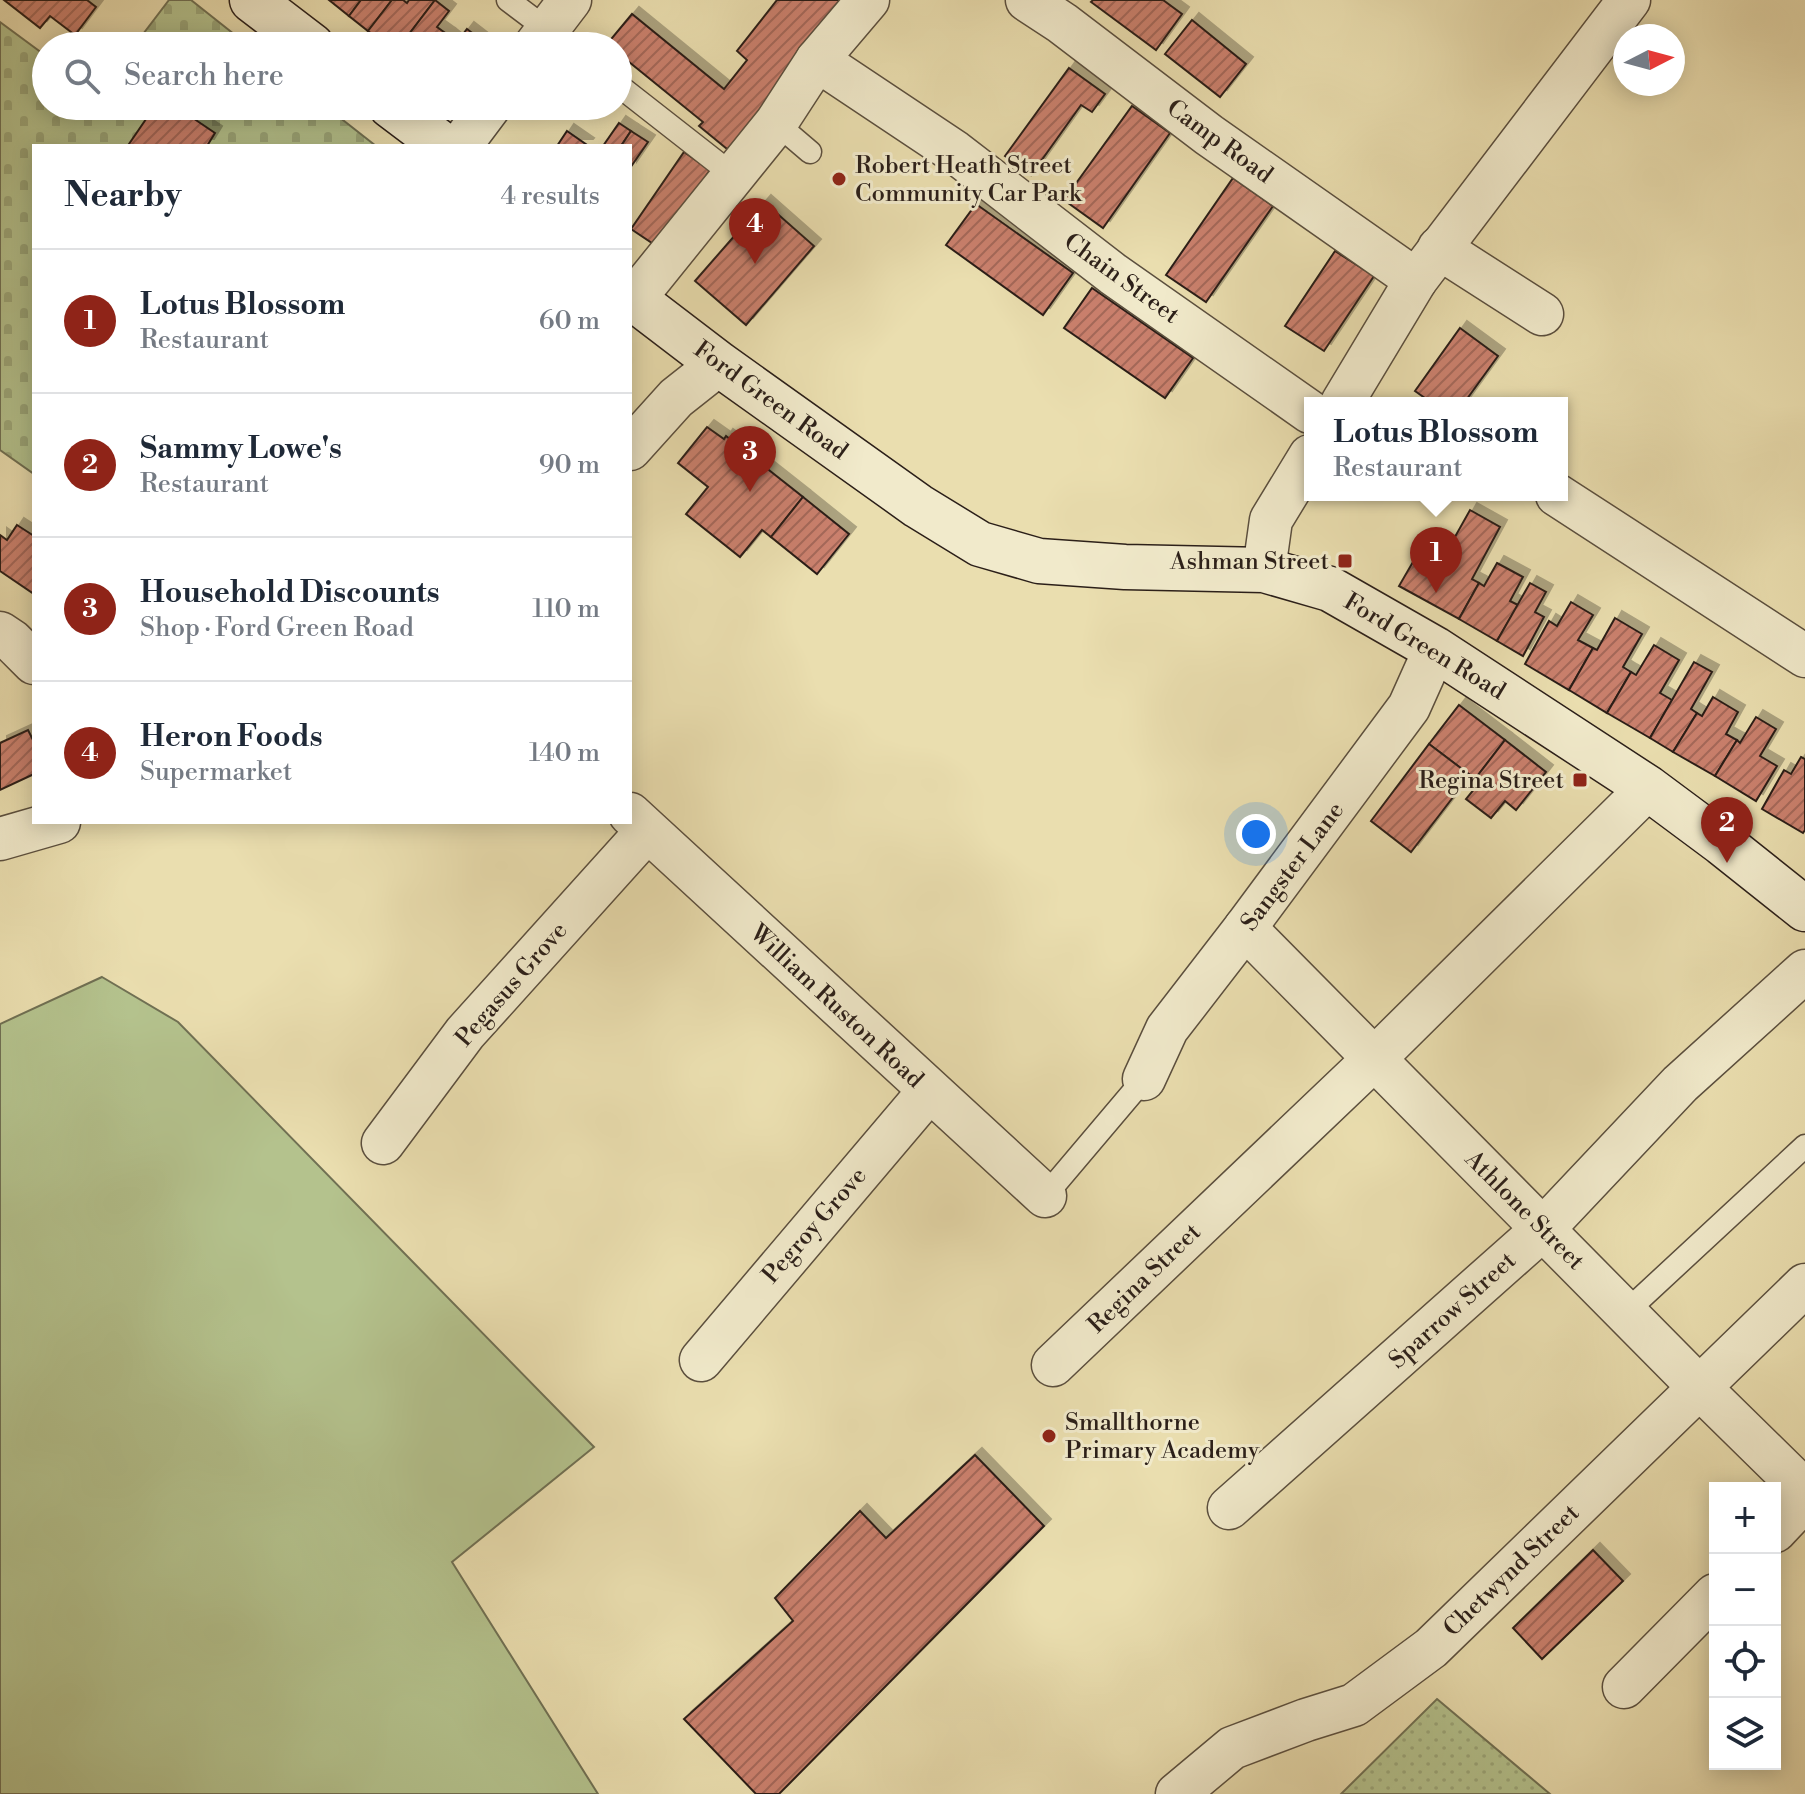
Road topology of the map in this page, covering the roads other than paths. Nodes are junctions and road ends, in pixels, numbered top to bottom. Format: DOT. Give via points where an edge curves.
graph roads {
  1 [pos="508,0"];
  2 [pos="868,0"];
  3 [pos="1027,0"];
  4 [pos="1629,0"];
  5 [pos="267,4"];
  6 [pos="1069,12"];
  7 [pos="555,30"];
  8 [pos="297,32"];
  9 [pos="817,60"];
  10 [pos="632,96"];
  11 [pos="459,120"];
  12 [pos="776,123"];
  13 [pos="426,135"];
  14 [pos="810,152"];
  15 [pos="733,175"];
  16 [pos="1428,264"];
  17 [pos="632,298"];
  18 [pos="1542,314"];
  19 [pos="719,364"];
  20 [pos="1346,397"];
  21 [pos="1304,408"];
  22 [pos="632,447"];
  23 [pos="1304,466"];
  24 [pos="1566,501"];
  25 [pos="1264,570"];
  26 [pos="0,633"];
  27 [pos="1435,649"];
  28 [pos="1805,656"];
  29 [pos="32,661"];
  30 [pos="1648,788"];
  31 [pos="639,822"];
  32 [pos="52,824"];
  33 [pos="0,839"];
  34 [pos="1805,909"];
  35 [pos="1245,928"];
  36 [pos="1805,971"];
  37 [pos="1375,1058"];
  38 [pos="1144,1079"];
  39 [pos="929,1091"];
  40 [pos="383,1143"];
  41 [pos="1805,1146"];
  42 [pos="1045,1196"];
  43 [pos="1544,1228"];
  44 [pos="1805,1285"];
  45 [pos="1626,1312"];
  46 [pos="701,1360"];
  47 [pos="1053,1365"];
  48 [pos="1699,1387"];
  49 [pos="1805,1491"];
  50 [pos="1805,1499"];
  51 [pos="1229,1508"];
  52 [pos="1781,1525"];
  53 [pos="1709,1601"];
  54 [pos="1624,1687"];
  55 [pos="1177,1794"];
  1 -- 7 [label="lane"];
  2 -- 9 [label="street"];
  3 -- 6 [label="street, Camp Road"];
  4 -- 16 [label="street"];
  5 -- 8 [label="main road"];
  6 -- 16 [label="street, Camp Road" via="1209,135"];
  9 -- 12 [label="street"];
  9 -- 21 [label="street, Chain Street" via="955,152 1113,274"];
  10 -- 15 [label="lane"];
  11 -- 13 [label="street"];
  12 -- 14 [label="lane"];
  12 -- 15 [label="street"];
  15 -- 17 [label="street"];
  16 -- 18 [label="street, Camp Road"];
  16 -- 20 [label="street"];
  17 -- 19 [label="main road, Ford Green Road"];
  19 -- 22 [label="street" via="676,398"];
  19 -- 25 [label="main road, Ford Green Road" via="980,544 1039,561"];
  23 -- 25 [label="street" via="1271,520"];
  24 -- 28 [label="street"];
  25 -- 27 [label="main road, Ford Green Road" via="1330,589"];
  26 -- 29 [label="street"];
  27 -- 30 [label="main road, Ford Green Road"];
  27 -- 35 [label="street, Sangster Lane" via="1409,707"];
  30 -- 34 [label="main road, Ford Green Road"];
  30 -- 37 [label="street, Regina Street"];
  31 -- 39 [label="street, William Ruston Road"];
  31 -- 40 [label="street, Pegasus Grove" via="465,1033"];
  32 -- 33 [label="street"];
  35 -- 37 [label="street, Athlone Street"];
  35 -- 38 [label="street, Sangster Lane" via="1167,1029"];
  36 -- 43 [label="street, Sparrow Street" via="1680,1084"];
  37 -- 43 [label="street, Athlone Street"];
  37 -- 47 [label="street, Regina Street"];
  38 -- 42 [label="lane"];
  39 -- 42 [label="street, William Ruston Road"];
  39 -- 46 [label="street, Pegroy Grove"];
  41 -- 45 [label="lane"];
  43 -- 45 [label="street, Athlone Street"];
  43 -- 51 [label="street, Sparrow Street"];
  44 -- 48 [label="street, Chetwynd Street"];
  45 -- 48 [label="street, Athlone Street"];
  48 -- 49 [label="street, Athlone Street"];
  48 -- 55 [label="street, Chetwynd Street" via="1431,1648 1354,1705 1232,1748"];
  50 -- 52 [label="street"];
  53 -- 54 [label="street"];
}
